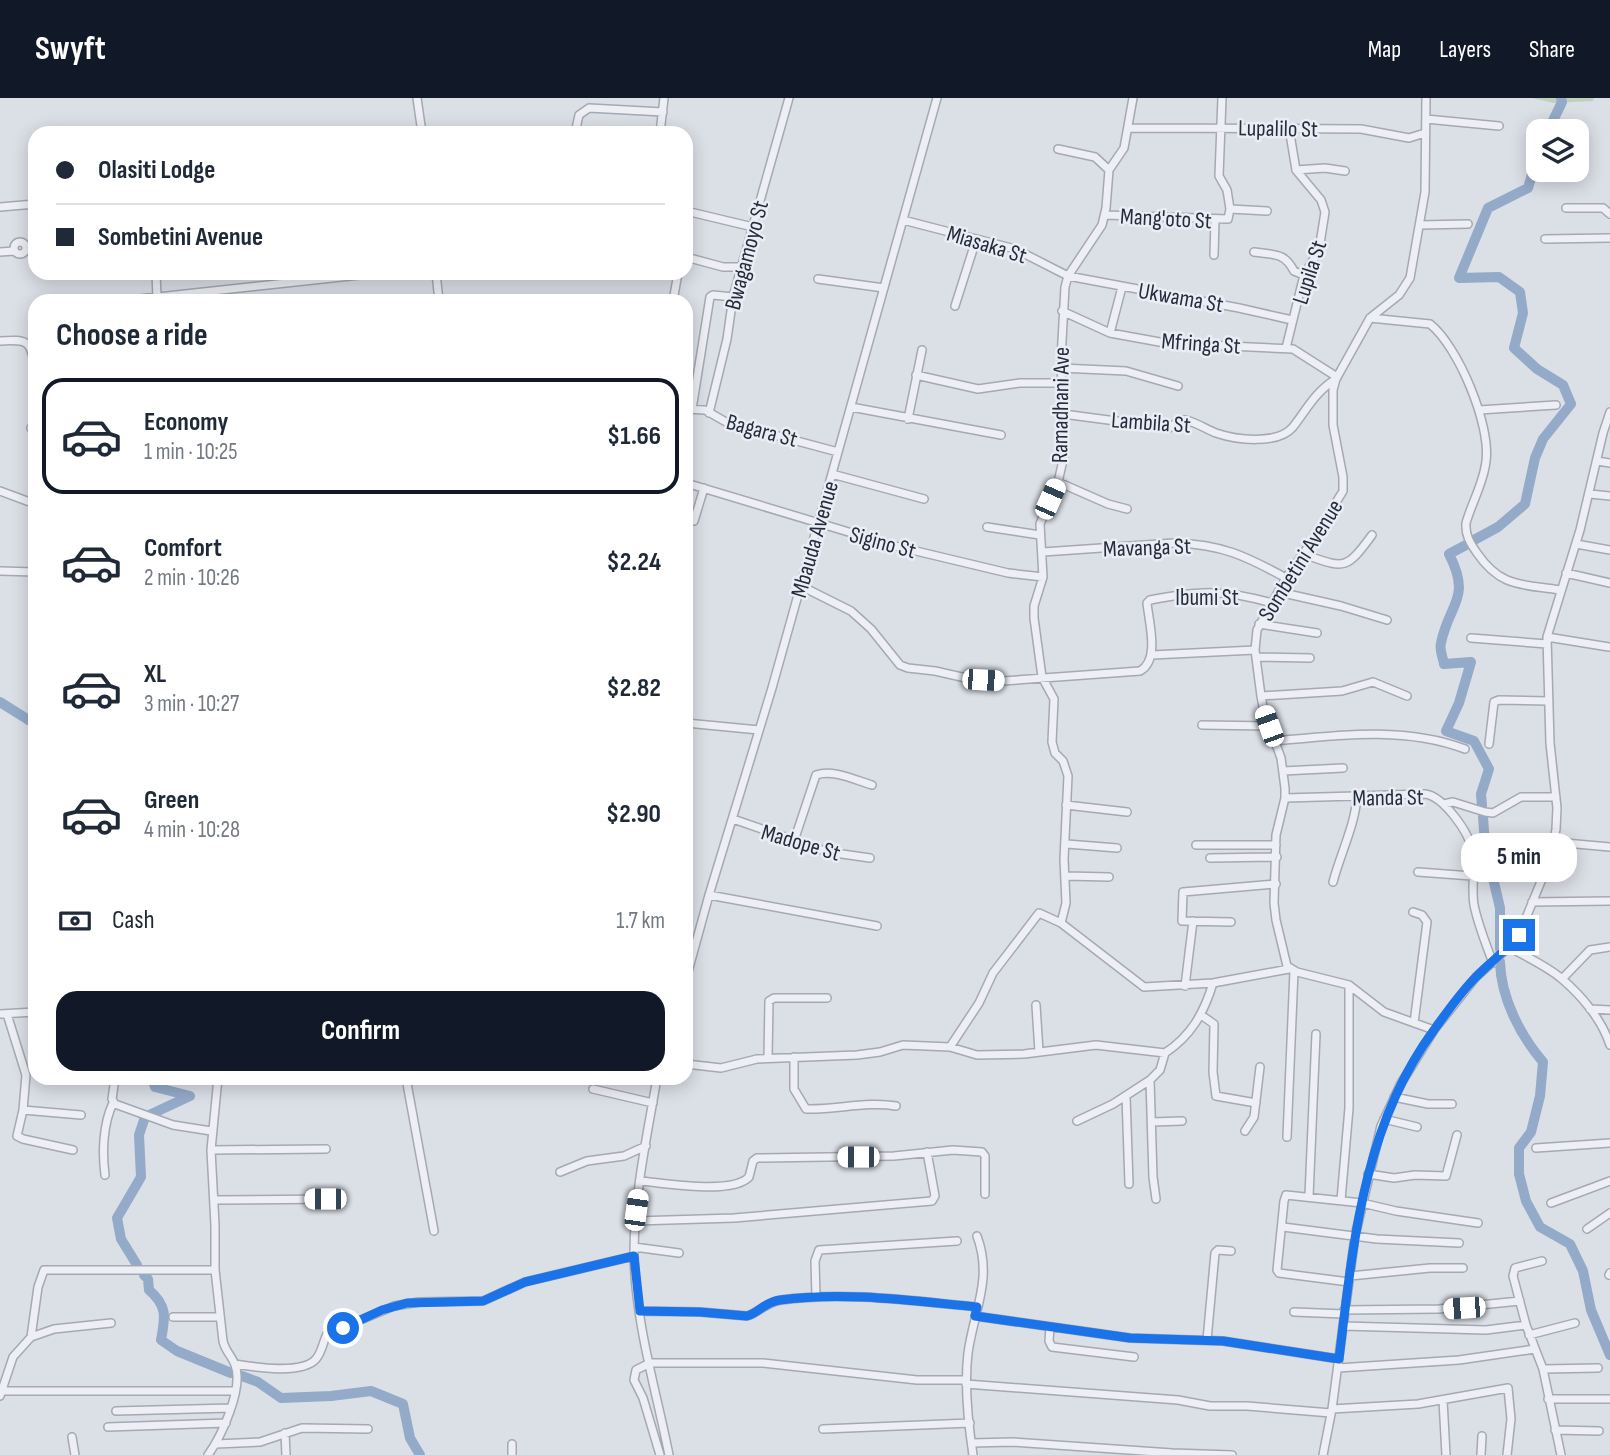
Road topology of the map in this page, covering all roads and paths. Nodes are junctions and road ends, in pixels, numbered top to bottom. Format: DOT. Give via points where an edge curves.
graph roads {
  1 [pos="417,98"];
  2 [pos="664,98"];
  3 [pos="789,98"];
  4 [pos="937,98"];
  5 [pos="1133,98"];
  6 [pos="1222,98"];
  7 [pos="1426,98"];
  8 [pos="663,112"];
  9 [pos="1426,119"];
  10 [pos="421,126"];
  11 [pos="577,126"];
  12 [pos="661,126"];
  13 [pos="1499,126"];
  14 [pos="1223,127"];
  15 [pos="1128,128"];
  16 [pos="1289,128"];
  17 [pos="1425,133"];
  18 [pos="1058,149"];
  19 [pos="1109,170"];
  20 [pos="1296,170"];
  21 [pos="1345,171"];
  22 [pos="28,205"];
  23 [pos="0,207"];
  24 [pos="1566,208"];
  25 [pos="1230,209"];
  26 [pos="1268,211"];
  27 [pos="693,213"];
  28 [pos="1610,214"];
  29 [pos="1105,215"];
  30 [pos="903,220"];
  31 [pos="1215,220"];
  32 [pos="1468,224"];
  33 [pos="1420,225"];
  34 [pos="753,227"];
  35 [pos="1610,233"];
  36 [pos="1545,239"];
  37 [pos="1610,239"];
  38 [pos="976,240"];
  39 [pos="14,251"];
  40 [pos="0,252"];
  41 [pos="1254,252"];
  42 [pos="1214,255"];
  43 [pos="693,259"];
  44 [pos="741,267"];
  45 [pos="1304,275"];
  46 [pos="1068,276"];
  47 [pos="818,279"];
  48 [pos="297,280"];
  49 [pos="1122,287"];
  50 [pos="884,288"];
  51 [pos="182,294"];
  52 [pos="733,297"];
  53 [pos="955,306"];
  54 [pos="1062,311"];
  55 [pos="1370,318"];
  56 [pos="1293,320"];
  57 [pos="1110,333"];
  58 [pos="0,341"];
  59 [pos="28,343"];
  60 [pos="1286,348"];
  61 [pos="922,350"];
  62 [pos="1061,368"];
  63 [pos="916,375"];
  64 [pos="1336,378"];
  65 [pos="1062,383"];
  66 [pos="1178,386"];
  67 [pos="693,388"];
  68 [pos="1556,405"];
  69 [pos="851,407"];
  70 [pos="693,410"];
  71 [pos="1479,410"];
  72 [pos="1610,412"];
  73 [pos="709,413"];
  74 [pos="1063,414"];
  75 [pos="908,419"];
  76 [pos="1001,435"];
  77 [pos="838,452"];
  78 [pos="1597,461"];
  79 [pos="1610,463"];
  80 [pos="832,474"];
  81 [pos="1058,482"];
  82 [pos="693,485"];
  83 [pos="704,488"];
  84 [pos="0,491"];
  85 [pos="1590,494"];
  86 [pos="1610,496"];
  87 [pos="924,499"];
  88 [pos="28,501"];
  89 [pos="1127,509"];
  90 [pos="694,521"];
  91 [pos="818,524"];
  92 [pos="987,527"];
  93 [pos="1040,535"];
  94 [pos="1372,535"];
  95 [pos="1576,544"];
  96 [pos="1610,550"];
  97 [pos="1042,552"];
  98 [pos="1303,554"];
  99 [pos="0,571"];
  100 [pos="28,572"];
  101 [pos="1566,573"];
  102 [pos="1043,577"];
  103 [pos="1286,578"];
  104 [pos="1610,583"];
  105 [pos="801,586"];
  106 [pos="1560,590"];
  107 [pos="1279,592"];
  108 [pos="1272,603"];
  109 [pos="1387,620"];
  110 [pos="1259,624"];
  111 [pos="1317,634"];
  112 [pos="1471,638"];
  113 [pos="1547,640"];
  114 [pos="1609,647"];
  115 [pos="1256,653"];
  116 [pos="1152,655"];
  117 [pos="1310,658"];
  118 [pos="1042,677"];
  119 [pos="1261,696"];
  120 [pos="1407,696"];
  121 [pos="1548,701"];
  122 [pos="693,724"];
  123 [pos="1202,725"];
  124 [pos="1269,726"];
  125 [pos="759,730"];
  126 [pos="1275,741"];
  127 [pos="1489,744"];
  128 [pos="1465,749"];
  129 [pos="1343,768"];
  130 [pos="1283,771"];
  131 [pos="872,785"];
  132 [pos="1357,797"];
  133 [pos="1556,797"];
  134 [pos="1285,798"];
  135 [pos="1444,804"];
  136 [pos="1066,805"];
  137 [pos="1127,812"];
  138 [pos="733,819"];
  139 [pos="794,841"];
  140 [pos="1554,842"];
  141 [pos="1067,844"];
  142 [pos="1196,845"];
  143 [pos="1276,845"];
  144 [pos="1610,847"];
  145 [pos="1116,848"];
  146 [pos="1276,857"];
  147 [pos="1210,858"];
  148 [pos="870,859"];
  149 [pos="1418,872"];
  150 [pos="1066,876"];
  151 [pos="1472,876"];
  152 [pos="1109,877"];
  153 [pos="1333,882"];
  154 [pos="1276,884"];
  155 [pos="709,895"];
  156 [pos="1610,901"];
  157 [pos="1532,902"];
  158 [pos="1413,912"];
  159 [pos="1194,921"];
  160 [pos="1231,922"];
  161 [pos="1061,923"];
  162 [pos="877,926"];
  163 [pos="1509,947"];
  164 [pos="1610,947"];
  165 [pos="696,948"];
  166 [pos="693,957"];
  167 [pos="1493,963"];
  168 [pos="1292,970"];
  169 [pos="1562,979"];
  170 [pos="1213,983"];
  171 [pos="1349,985"];
  172 [pos="1185,986"];
  173 [pos="827,998"];
  174 [pos="1036,1005"];
  175 [pos="1590,1009"];
  176 [pos="1610,1010"];
  177 [pos="28,1012"];
  178 [pos="3,1014"];
  179 [pos="1201,1015"];
  180 [pos="1414,1023"];
  181 [pos="1434,1030"];
  182 [pos="1316,1034"];
  183 [pos="1610,1045"];
  184 [pos="950,1047"];
  185 [pos="1039,1052"];
  186 [pos="1165,1053"];
  187 [pos="794,1057"];
  188 [pos="768,1058"];
  189 [pos="693,1065"];
  190 [pos="1260,1067"];
  191 [pos="1150,1080"];
  192 [pos="114,1085"];
  193 [pos="217,1085"];
  194 [pos="407,1085"];
  195 [pos="656,1085"];
  196 [pos="593,1089"];
  197 [pos="1126,1096"];
  198 [pos="1394,1097"];
  199 [pos="113,1103"];
  200 [pos="653,1103"];
  201 [pos="1256,1103"];
  202 [pos="1452,1104"];
  203 [pos="896,1106"];
  204 [pos="23,1110"];
  205 [pos="81,1115"];
  206 [pos="1384,1119"];
  207 [pos="1077,1121"];
  208 [pos="1182,1121"];
  209 [pos="1152,1122"];
  210 [pos="1417,1127"];
  211 [pos="211,1131"];
  212 [pos="1245,1131"];
  213 [pos="1457,1135"];
  214 [pos="1287,1137"];
  215 [pos="1610,1143"];
  216 [pos="646,1146"];
  217 [pos="1536,1148"];
  218 [pos="326,1149"];
  219 [pos="72,1150"];
  220 [pos="211,1150"];
  221 [pos="928,1152"];
  222 [pos="560,1172"];
  223 [pos="1368,1174"];
  224 [pos="105,1175"];
  225 [pos="640,1181"];
  226 [pos="1610,1181"];
  227 [pos="1129,1184"];
  228 [pos="985,1194"];
  229 [pos="1309,1196"];
  230 [pos="339,1199"];
  231 [pos="1156,1199"];
  232 [pos="214,1200"];
  233 [pos="1341,1200"];
  234 [pos="1362,1203"];
  235 [pos="1550,1203"];
  236 [pos="1610,1213"];
  237 [pos="636,1221"];
  238 [pos="1478,1223"];
  239 [pos="1283,1227"];
  240 [pos="1587,1229"];
  241 [pos="434,1231"];
  242 [pos="977,1236"];
  243 [pos="1356,1236"];
  244 [pos="957,1241"];
  245 [pos="1459,1243"];
  246 [pos="634,1251"];
  247 [pos="1231,1251"];
  248 [pos="679,1253"];
  249 [pos="1542,1261"];
  250 [pos="1463,1268"];
  251 [pos="215,1270"];
  252 [pos="1349,1279"];
  253 [pos="816,1297"];
  254 [pos="1520,1301"];
  255 [pos="977,1307"];
  256 [pos="640,1311"];
  257 [pos="1294,1312"];
  258 [pos="1344,1312"];
  259 [pos="975,1316"];
  260 [pos="173,1317"];
  261 [pos="220,1317"];
  262 [pos="111,1323"];
  263 [pos="1575,1323"];
  264 [pos="1526,1325"];
  265 [pos="1050,1326"];
  266 [pos="1343,1326"];
  267 [pos="1529,1335"];
  268 [pos="31,1337"];
  269 [pos="1208,1340"];
  270 [pos="1535,1349"];
  271 [pos="1134,1357"];
  272 [pos="1339,1359"];
  273 [pos="650,1363"];
  274 [pos="235,1364"];
  275 [pos="1338,1368"];
  276 [pos="1598,1368"];
  277 [pos="1543,1369"];
  278 [pos="966,1382"];
  279 [pos="234,1391"];
  280 [pos="1,1393"];
  281 [pos="1548,1399"];
  282 [pos="1610,1399"];
  283 [pos="1443,1401"];
  284 [pos="231,1408"];
  285 [pos="116,1411"];
  286 [pos="1332,1411"];
  287 [pos="226,1423"];
  288 [pos="970,1423"];
  289 [pos="108,1427"];
  290 [pos="368,1429"];
  291 [pos="823,1429"];
  292 [pos="1555,1430"];
  293 [pos="1599,1431"];
  294 [pos="285,1433"];
  295 [pos="1482,1436"];
  296 [pos="72,1437"];
  297 [pos="972,1443"];
  298 [pos="216,1444"];
  299 [pos="512,1444"];
  300 [pos="75,1455"];
  301 [pos="208,1455"];
  302 [pos="286,1455"];
  303 [pos="512,1455"];
  304 [pos="660,1455"];
  305 [pos="669,1455"];
  306 [pos="973,1455"];
  307 [pos="1232,1455"];
  308 [pos="1323,1455"];
  309 [pos="1446,1455"];
  310 [pos="1481,1455"];
  311 [pos="1507,1455"];
  312 [pos="1561,1455"];
  1 -- 10 [label="street"];
  2 -- 8 [label="street"];
  3 -- 34 [label="street, Bwagamoyo St"];
  4 -- 30 [label="street, Mbauda Avenue"];
  5 -- 15 [label="street, Ramadhani Ave"];
  6 -- 14 [label="street, Mang'oto St"];
  7 -- 9 [label="street, Sombetini Avenue"];
  8 -- 11 [label="street" via="590,108 579,115"];
  8 -- 12 [label="street"];
  9 -- 13 [label="street"];
  9 -- 17 [label="street, Sombetini Avenue"];
  14 -- 15 [label="street, Lupalilo St"];
  14 -- 16 [label="street, Lupalilo St"];
  14 -- 25 [label="street, Mang'oto St" via="1219,176"];
  15 -- 19 [label="street, Ramadhani Ave" via="1124,148"];
  16 -- 17 [label="street, Lupalilo St" via="1361,129 1409,138"];
  16 -- 20 [label="street"];
  17 -- 33 [label="street, Sombetini Avenue"];
  18 -- 19 [label="street" via="1095,157"];
  19 -- 29 [label="street, Ramadhani Ave"];
  20 -- 21 [label="street"];
  20 -- 45 [label="street, Lupila St" via="1325,208 1319,250"];
  22 -- 23 [label="street"];
  24 -- 28 [label="street" via="1603,208"];
  25 -- 26 [label="street"];
  25 -- 31 [label="street, Mang'oto St" via="1228,219"];
  27 -- 34 [label="street"];
  29 -- 31 [label="street, Mang'oto St"];
  29 -- 46 [label="street, Ramadhani Ave"];
  30 -- 38 [label="street, Miasaka St"];
  30 -- 50 [label="street, Mbauda Avenue"];
  31 -- 42 [label="street"];
  32 -- 33 [label="street"];
  33 -- 55 [label="street, Sombetini Avenue" via="1405,288"];
  34 -- 44 [label="street, Bwagamoyo St"];
  35 -- 37 [label="street"];
  36 -- 37 [label="street"];
  38 -- 46 [label="street, Miasaka St" via="1015,249"];
  38 -- 53 [label="street"];
  39 -- 40 [label="street"];
  41 -- 45 [label="street" via="1282,257"];
  43 -- 44 [label="street"];
  44 -- 52 [label="street, Bwagamoyo St"];
  45 -- 56 [label="street, Lupila St"];
  46 -- 49 [label="street, Ukwama St"];
  46 -- 54 [label="street, Ramadhani Ave"];
  47 -- 50 [label="street"];
  48 -- 51 [label="street"];
  49 -- 56 [label="street, Ukwama St"];
  49 -- 57 [label="street"];
  50 -- 69 [label="street, Mbauda Avenue"];
  52 -- 67 [label="street" via="710,297"];
  52 -- 73 [label="street, Bwagamoyo St"];
  54 -- 57 [label="street, Mfringa St"];
  54 -- 62 [label="street, Ramadhani Ave"];
  55 -- 64 [label="street, Sombetini Avenue"];
  55 -- 71 [label="street" via="1434,327 1461,368"];
  56 -- 60 [label="street, Lupila St"];
  57 -- 60 [label="street, Mfringa St" via="1177,345"];
  58 -- 59 [label="street"];
  60 -- 64 [label="street, Mfringa St" via="1298,351"];
  61 -- 63 [label="street"];
  62 -- 65 [label="street, Ramadhani Ave"];
  62 -- 66 [label="street" via="1136,372"];
  63 -- 65 [label="street" via="978,389"];
  63 -- 75 [label="street"];
  64 -- 74 [label="street, Lambila St" via="1317,393 1292,429 1278,437 1228,436 1186,420 1169,428"];
  64 -- 98 [label="street, Sombetini Avenue" via="1333,425 1344,486"];
  65 -- 74 [label="street, Ramadhani Ave"];
  68 -- 71 [label="street"];
  69 -- 75 [label="street"];
  69 -- 77 [label="street, Mbauda Avenue"];
  70 -- 73 [label="street, Bagara St"];
  71 -- 106 [label="street" via="1487,458 1466,523 1468,538 1497,576"];
  72 -- 78 [label="street"];
  73 -- 77 [label="street, Bagara St" via="726,422"];
  74 -- 81 [label="street, Ramadhani Ave" via="1064,456"];
  75 -- 76 [label="street"];
  77 -- 80 [label="street, Mbauda Avenue"];
  78 -- 79 [label="street"];
  78 -- 85 [label="street"];
  80 -- 87 [label="street"];
  80 -- 91 [label="street, Mbauda Avenue"];
  81 -- 89 [label="street"];
  81 -- 93 [label="street, Ramadhani Ave" via="1042,516"];
  82 -- 83 [label="street, Sigino St"];
  83 -- 90 [label="street"];
  83 -- 91 [label="street, Sigino St"];
  84 -- 88 [label="street"];
  85 -- 86 [label="street"];
  85 -- 95 [label="street"];
  91 -- 102 [label="street, Sigino St" via="895,547"];
  91 -- 105 [label="street, Mbauda Avenue"];
  92 -- 93 [label="street"];
  93 -- 97 [label="street, Ramadhani Ave"];
  94 -- 98 [label="street" via="1344,565"];
  95 -- 96 [label="street"];
  95 -- 101 [label="street"];
  97 -- 102 [label="street, Ramadhani Ave"];
  97 -- 103 [label="street, Mavanga St" via="1195,544 1232,551"];
  98 -- 103 [label="street, Sombetini Avenue"];
  99 -- 100 [label="street"];
  101 -- 104 [label="street"];
  101 -- 106 [label="street"];
  102 -- 118 [label="street, Ramadhani Ave" via="1034,606"];
  103 -- 107 [label="street, Sombetini Avenue"];
  105 -- 118 [label="street" via="851,611 900,665 983,680"];
  105 -- 125 [label="street, Mbauda Avenue"];
  106 -- 113 [label="street"];
  107 -- 108 [label="street, Sombetini Avenue"];
  107 -- 109 [label="street"];
  108 -- 110 [label="street, Sombetini Avenue"];
  108 -- 116 [label="street, Ibumi St" via="1219,592 1150,600"];
  110 -- 111 [label="street"];
  110 -- 115 [label="street, Sombetini Avenue"];
  112 -- 113 [label="street"];
  113 -- 114 [label="street"];
  113 -- 121 [label="street"];
  115 -- 116 [label="street"];
  115 -- 117 [label="street"];
  115 -- 119 [label="street, Sombetini Avenue"];
  116 -- 118 [label="street" via="1140,671"];
  118 -- 136 [label="street, Ramadhani Ave" via="1054,699 1051,737 1067,770"];
  119 -- 120 [label="street" via="1342,691 1373,682"];
  119 -- 124 [label="street, Sombetini Avenue"];
  121 -- 127 [label="street" via="1494,702"];
  121 -- 133 [label="street"];
  122 -- 125 [label="street"];
  123 -- 124 [label="street"];
  124 -- 126 [label="street, Sombetini Avenue"];
  125 -- 138 [label="street, Mbauda Avenue"];
  126 -- 128 [label="street" via="1384,734"];
  126 -- 130 [label="street, Sombetini Avenue"];
  129 -- 130 [label="street"];
  130 -- 134 [label="street, Sombetini Avenue"];
  131 -- 139 [label="street" via="835,774 816,775"];
  132 -- 134 [label="street, Manda St"];
  132 -- 135 [label="street, Manda St" via="1425,794"];
  132 -- 153 [label="street"];
  133 -- 135 [label="street" via="1521,797 1493,813 1454,802"];
  133 -- 140 [label="street"];
  134 -- 143 [label="street, Sombetini Avenue"];
  135 -- 151 [label="street, Manda St" via="1470,843"];
  136 -- 137 [label="street"];
  136 -- 141 [label="street, Ramadhani Ave"];
  138 -- 139 [label="street, Madope St"];
  138 -- 155 [label="street, Mbauda Avenue"];
  139 -- 148 [label="street, Madope St"];
  140 -- 144 [label="street"];
  140 -- 157 [label="street"];
  141 -- 145 [label="street"];
  141 -- 150 [label="street, Ramadhani Ave"];
  142 -- 143 [label="street"];
  143 -- 146 [label="street, Sombetini Avenue"];
  146 -- 147 [label="street"];
  146 -- 154 [label="street, Sombetini Avenue"];
  149 -- 151 [label="street"];
  150 -- 152 [label="street"];
  150 -- 161 [label="street, Ramadhani Ave"];
  151 -- 167 [label="street, Manda St" via="1476,914"];
  154 -- 159 [label="street" via="1184,891 1181,919"];
  154 -- 168 [label="street, Sombetini Avenue" via="1275,912"];
  155 -- 162 [label="street"];
  155 -- 165 [label="street, Mbauda Avenue"];
  156 -- 157 [label="street"];
  157 -- 163 [label="street"];
  158 -- 180 [label="street" via="1427,922"];
  159 -- 160 [label="street"];
  159 -- 172 [label="street"];
  161 -- 172 [label="street" via="1140,986"];
  161 -- 184 [label="street" via="1042,913 1036,916 993,973"];
  163 -- 167 [label="street"];
  163 -- 169 [label="street"];
  164 -- 169 [label="street" via="1590,950"];
  165 -- 166 [label="street, Mbauda Avenue"];
  167 -- 181 [label="street" via="1465,989"];
  168 -- 170 [label="street"];
  168 -- 171 [label="street"];
  168 -- 214 [label="street, Sombetini Avenue"];
  169 -- 175 [label="street"];
  170 -- 172 [label="street"];
  170 -- 179 [label="street"];
  171 -- 180 [label="street" via="1384,1012"];
  171 -- 233 [label="street" via="1348,1117"];
  173 -- 188 [label="street" via="769,1001"];
  174 -- 185 [label="street"];
  175 -- 176 [label="street"];
  175 -- 183 [label="street"];
  177 -- 178 [label="street"];
  178 -- 204 [label="street" via="26,1075"];
  179 -- 186 [label="street" via="1192,1030"];
  179 -- 201 [label="street" via="1214,1024 1216,1096"];
  180 -- 181 [label="street"];
  181 -- 198 [label="street"];
  182 -- 229 [label="street"];
  184 -- 185 [label="street" via="977,1055"];
  184 -- 187 [label="street" via="903,1045 857,1055"];
  185 -- 186 [label="street" via="1096,1045"];
  186 -- 191 [label="street" via="1160,1070"];
  187 -- 188 [label="street"];
  187 -- 203 [label="street" via="794,1089 806,1109"];
  188 -- 189 [label="street" via="721,1068"];
  190 -- 201 [label="street"];
  191 -- 197 [label="street"];
  191 -- 209 [label="street"];
  192 -- 199 [label="street"];
  193 -- 211 [label="street"];
  194 -- 241 [label="street"];
  195 -- 200 [label="street"];
  196 -- 200 [label="street"];
  197 -- 207 [label="street"];
  197 -- 227 [label="street"];
  198 -- 202 [label="street"];
  198 -- 206 [label="street"];
  199 -- 211 [label="street" via="160,1122"];
  199 -- 224 [label="street" via="103,1153"];
  200 -- 216 [label="street"];
  201 -- 212 [label="street"];
  204 -- 205 [label="street"];
  204 -- 219 [label="street" via="18,1138"];
  206 -- 210 [label="street"];
  206 -- 223 [label="street"];
  208 -- 209 [label="street"];
  209 -- 231 [label="street"];
  211 -- 220 [label="street"];
  213 -- 223 [label="street" via="1446,1176"];
  215 -- 217 [label="street"];
  216 -- 222 [label="street"];
  216 -- 225 [label="street"];
  218 -- 220 [label="street"];
  220 -- 232 [label="street"];
  221 -- 225 [label="street" via="757,1158 749,1177 736,1185"];
  221 -- 228 [label="street" via="982,1152"];
  221 -- 237 [label="street" via="932,1201 734,1218"];
  223 -- 234 [label="street"];
  225 -- 237 [label="street"];
  226 -- 235 [label="street"];
  229 -- 233 [label="street"];
  229 -- 239 [label="street" via="1284,1197"];
  230 -- 232 [label="street"];
  232 -- 251 [label="street"];
  233 -- 234 [label="street"];
  234 -- 238 [label="street"];
  234 -- 243 [label="street"];
  236 -- 240 [label="street"];
  237 -- 246 [label="street"];
  239 -- 243 [label="street"];
  239 -- 252 [label="street" via="1279,1273"];
  242 -- 255 [label="street" via="985,1270"];
  243 -- 245 [label="street"];
  243 -- 252 [label="street"];
  244 -- 253 [label="street" via="819,1250"];
  246 -- 248 [label="street"];
  246 -- 256 [label="street"];
  246 -- 274 [label="street" via="525,1282 483,1301 394,1306 327,1334 316,1359 303,1366 262,1369"];
  247 -- 269 [label="street" via="1215,1253"];
  249 -- 254 [label="street" via="1513,1271"];
  250 -- 252 [label="street"];
  251 -- 261 [label="street"];
  251 -- 268 [label="street" via="48,1269 41,1274"];
  252 -- 258 [label="street"];
  253 -- 255 [label="street"];
  253 -- 256 [label="street" via="766,1304 747,1316"];
  254 -- 258 [label="street"];
  254 -- 264 [label="street"];
  255 -- 259 [label="street"];
  256 -- 273 [label="street"];
  257 -- 258 [label="street"];
  258 -- 266 [label="street"];
  259 -- 265 [label="street"];
  259 -- 278 [label="street"];
  260 -- 261 [label="street"];
  261 -- 274 [label="street" via="225,1350"];
  262 -- 268 [label="street" via="54,1329"];
  263 -- 267 [label="street"];
  264 -- 266 [label="street" via="1486,1330"];
  264 -- 267 [label="street"];
  265 -- 269 [label="street" via="1130,1338"];
  265 -- 271 [label="street" via="1052,1347"];
  266 -- 272 [label="street"];
  267 -- 270 [label="street"];
  268 -- 280 [label="street" via="13,1357"];
  269 -- 272 [label="street"];
  270 -- 275 [label="street"];
  270 -- 277 [label="street"];
  272 -- 275 [label="street"];
  273 -- 278 [label="street" via="763,1363"];
  273 -- 304 [label="street" via="636,1370 634,1380"];
  273 -- 305 [label="street"];
  274 -- 279 [label="street"];
  275 -- 286 [label="street"];
  276 -- 277 [label="street"];
  277 -- 281 [label="street"];
  278 -- 286 [label="street" via="1210,1406"];
  278 -- 288 [label="street"];
  279 -- 280 [label="street"];
  279 -- 284 [label="street"];
  281 -- 282 [label="street"];
  281 -- 292 [label="street"];
  283 -- 286 [label="street"];
  283 -- 309 [label="street"];
  283 -- 311 [label="street" via="1509,1389"];
  284 -- 285 [label="street"];
  284 -- 287 [label="street"];
  286 -- 308 [label="street"];
  287 -- 289 [label="street"];
  287 -- 298 [label="street"];
  288 -- 291 [label="street"];
  288 -- 297 [label="street"];
  290 -- 294 [label="street"];
  292 -- 293 [label="street"];
  292 -- 312 [label="street"];
  294 -- 298 [label="street" via="252,1443"];
  294 -- 302 [label="street"];
  295 -- 310 [label="street"];
  296 -- 300 [label="street"];
  297 -- 306 [label="street"];
  297 -- 307 [label="street"];
  298 -- 301 [label="street"];
  299 -- 303 [label="street"];
}
